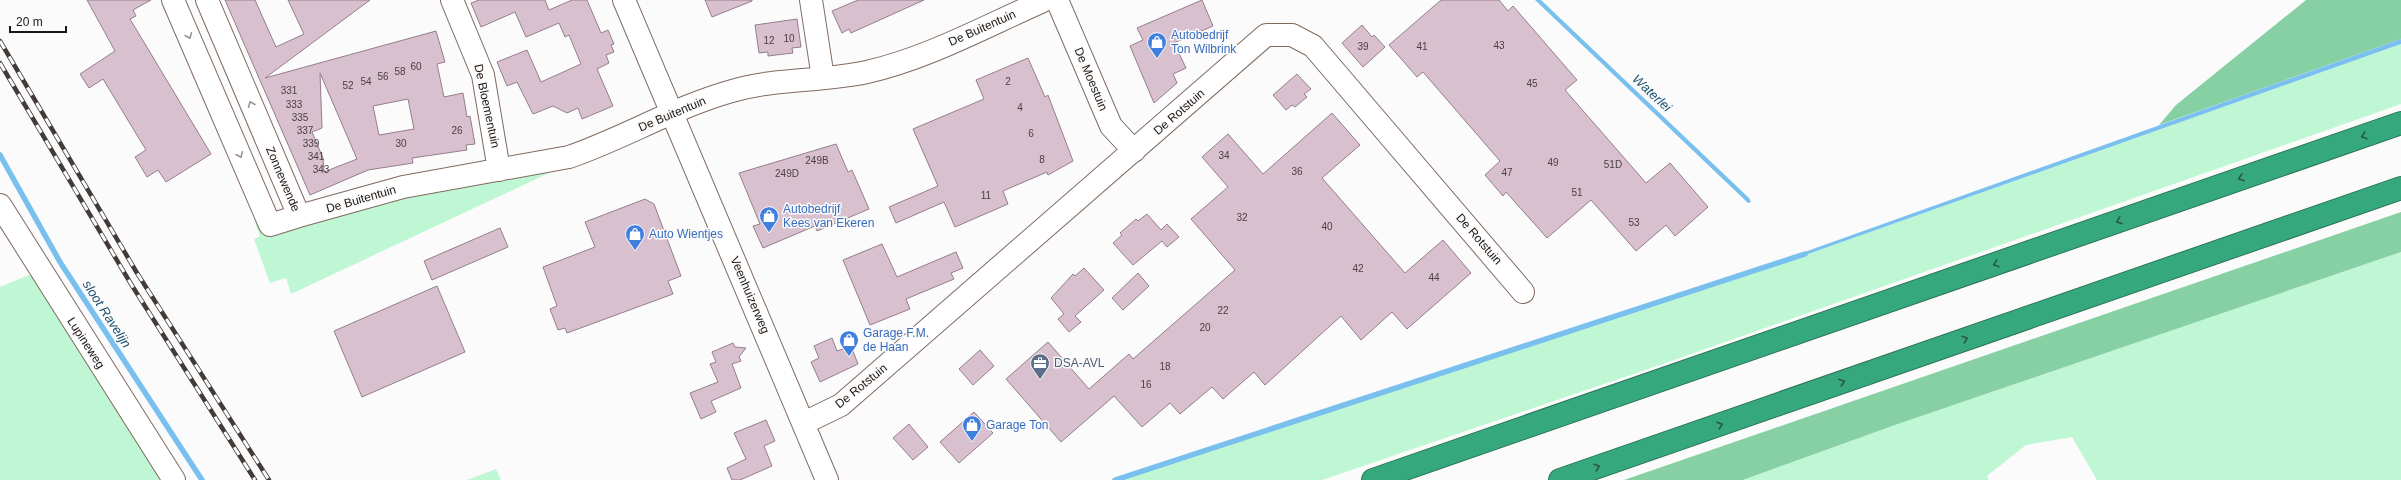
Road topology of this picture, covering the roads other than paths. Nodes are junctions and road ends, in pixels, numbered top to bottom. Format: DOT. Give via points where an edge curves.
graph roads {
  1 [pos="173,0"];
  2 [pos="207,0"];
  3 [pos="452,0"];
  4 [pos="624,0"];
  5 [pos="811,0"];
  6 [pos="1046,1"];
  7 [pos="823,78"];
  8 [pos="672,113"];
  9 [pos="2401,123"];
  10 [pos="1134,151"];
  11 [pos="499,170"];
  12 [pos="2401,188"];
  13 [pos="0,205"];
  14 [pos="299,216"];
  15 [pos="1523,292"];
  16 [pos="804,422"];
  17 [pos="174,480"];
  18 [pos="828,480"];
  19 [pos="1373,480"];
  20 [pos="1560,480"];
  1 -- 14 [label="street, Zonnewende, one-way" via="270,225"];
  14 -- 2 [label="street, Zonnewende, one-way"];
  3 -- 11 [label="street, De Bloementuin" via="483,76"];
  4 -- 8 [label="street, Veenhuizerweg"];
  5 -- 7 [label="street"];
  6 -- 7 [label="street, De Buitentuin" via="908,61 866,73"];
  6 -- 10 [label="street, De Moestuin" via="1111,126"];
  7 -- 8 [label="street, De Buitentuin" via="746,87 699,101"];
  8 -- 11 [label="street, De Buitentuin" via="569,157"];
  8 -- 16 [label="street, Veenhuizerweg"];
  9 -- 19 [label="highway, one-way"];
  10 -- 15 [label="street, De Rotstuin" via="1266,35 1292,35 1313,46"];
  10 -- 16 [label="street, De Rotstuin" via="841,406"];
  11 -- 14 [label="street, De Buitentuin" via="403,187"];
  20 -- 12 [label="highway, one-way"];
  13 -- 17 [label="street, Lupineweg"];
  16 -- 18 [label="street, Veenhuizerweg"];
}
